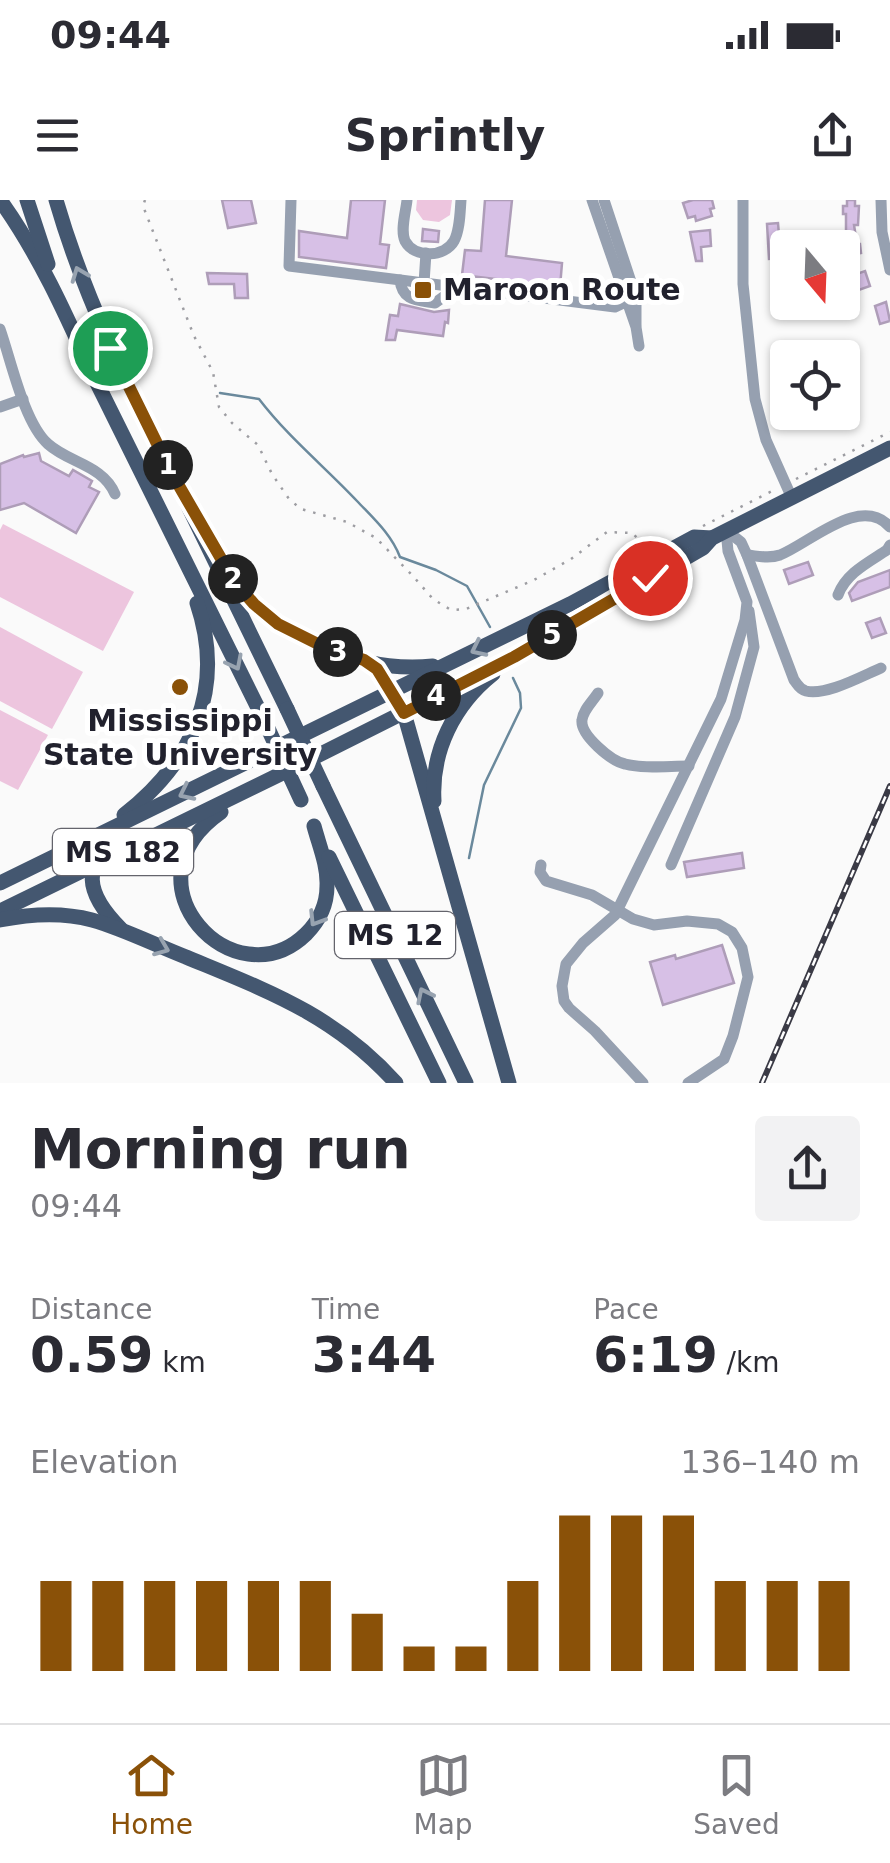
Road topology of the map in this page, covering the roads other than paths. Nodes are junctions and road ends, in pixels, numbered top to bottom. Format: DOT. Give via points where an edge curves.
graph roads {
  1 [pos="0,200"];
  2 [pos="28,200"];
  3 [pos="56,200"];
  4 [pos="291,200"];
  5 [pos="407,200"];
  6 [pos="461,200"];
  7 [pos="592,200"];
  8 [pos="604,200"];
  9 [pos="743,200"];
  10 [pos="881,200"];
  11 [pos="426,253"];
  12 [pos="890,270"];
  13 [pos="400,280"];
  14 [pos="424,283"];
  15 [pos="448,286"];
  16 [pos="631,300"];
  17 [pos="70,324"];
  18 [pos="0,329"];
  19 [pos="639,346"];
  20 [pos="23,399"];
  21 [pos="0,407"];
  22 [pos="890,448"];
  23 [pos="171,472"];
  24 [pos="788,490"];
  25 [pos="115,494"];
  26 [pos="890,527"];
  27 [pos="170,532"];
  28 [pos="714,532"];
  29 [pos="890,545"];
  30 [pos="748,555"];
  31 [pos="838,595"];
  32 [pos="747,602"];
  33 [pos="514,657"];
  34 [pos="364,660"];
  35 [pos="447,664"];
  36 [pos="881,668"];
  37 [pos="391,692"];
  38 [pos="598,693"];
  39 [pos="404,713"];
  40 [pos="689,766"];
  41 [pos="245,792"];
  42 [pos="129,820"];
  43 [pos="436,825"];
  44 [pos="314,826"];
  45 [pos="101,833"];
  46 [pos="671,865"];
  47 [pos="94,866"];
  48 [pos="541,866"];
  49 [pos="0,884"];
  50 [pos="618,909"];
  51 [pos="0,911"];
  52 [pos="0,920"];
  53 [pos="124,932"];
  54 [pos="396,1083"];
  55 [pos="439,1083"];
  56 [pos="466,1083"];
  57 [pos="509,1083"];
  58 [pos="642,1083"];
  59 [pos="688,1083"];
  1 -- 17 [label="main road"];
  2 -- 17 [label="main road, MS 12"];
  23 -- 3 [label="main road, MS 12, one-way" via="96,316"];
  4 -- 13 [label="street" via="289,266"];
  5 -- 11 [label="street" via="405,240"];
  6 -- 11 [label="street" via="453,243"];
  7 -- 16 [label="street"];
  8 -- 16 [label="street"];
  9 -- 24 [label="street" via="742,284 755,399"];
  10 -- 12 [label="street"];
  11 -- 14 [label="street"];
  13 -- 14 [label="street"];
  13 -- 15 [label="street" via="411,300 435,302"];
  14 -- 15 [label="street"];
  15 -- 16 [label="street" via="614,307"];
  16 -- 19 [label="street"];
  17 -- 27 [label="main road, MS 12"];
  18 -- 20 [label="street"];
  20 -- 21 [label="street"];
  20 -- 25 [label="street" via="47,444 100,474"];
  22 -- 24 [label="main road, MS 182"];
  23 -- 34 [label="main road" via="224,567 254,604 294,634"];
  56 -- 23 [label="main road, MS 12, one-way, bridge"];
  24 -- 28 [label="main road, MS 182"];
  26 -- 30 [label="street" via="870,514 839,522 781,554"];
  27 -- 44 [label="main road, MS 12, one-way, bridge"];
  27 -- 45 [label="main road" via="202,619 204,694 190,738 168,774"];
  28 -- 30 [label="street" via="741,542"];
  28 -- 32 [label="street"];
  28 -- 33 [label="main road, MS 182" via="703,548"];
  28 -- 35 [label="main road, MS 182, one-way"];
  29 -- 31 [label="street" via="842,584"];
  30 -- 36 [label="street" via="800,688 827,690"];
  32 -- 40 [label="street" via="721,699"];
  32 -- 46 [label="street" via="754,647 746,679"];
  33 -- 39 [label="main road, MS 182"];
  33 -- 43 [label="main road" via="481,683 449,726 433,790"];
  34 -- 35 [label="main road" via="412,668"];
  34 -- 37 [label="main road"];
  35 -- 37 [label="main road, MS 182"];
  37 -- 39 [label="main road"];
  37 -- 42 [label="main road, MS 182, one-way"];
  38 -- 40 [label="street" via="583,728 609,756 624,764"];
  39 -- 41 [label="main road, MS 182"];
  39 -- 43 [label="main road"];
  40 -- 50 [label="street"];
  44 -- 41 [label="main road, one-way" via="328,880 316,922 275,951 226,948 188,911 182,866 197,831"];
  41 -- 47 [label="main road, MS 182"];
  42 -- 45 [label="main road, MS 182"];
  42 -- 47 [label="main road"];
  43 -- 57 [label="main road"];
  44 -- 55 [label="main road, MS 12"];
  45 -- 49 [label="main road, MS 182"];
  47 -- 51 [label="main road, MS 182"];
  47 -- 53 [label="main road" via="96,898"];
  48 -- 50 [label="street" via="546,881"];
  50 -- 58 [label="street" via="566,964 564,1002"];
  50 -- 59 [label="street" via="654,924 718,924 742,948 748,977 724,1059"];
  52 -- 53 [label="main road" via="71,916"];
  53 -- 54 [label="main road, one-way" via="297,1004 352,1040"];
}
